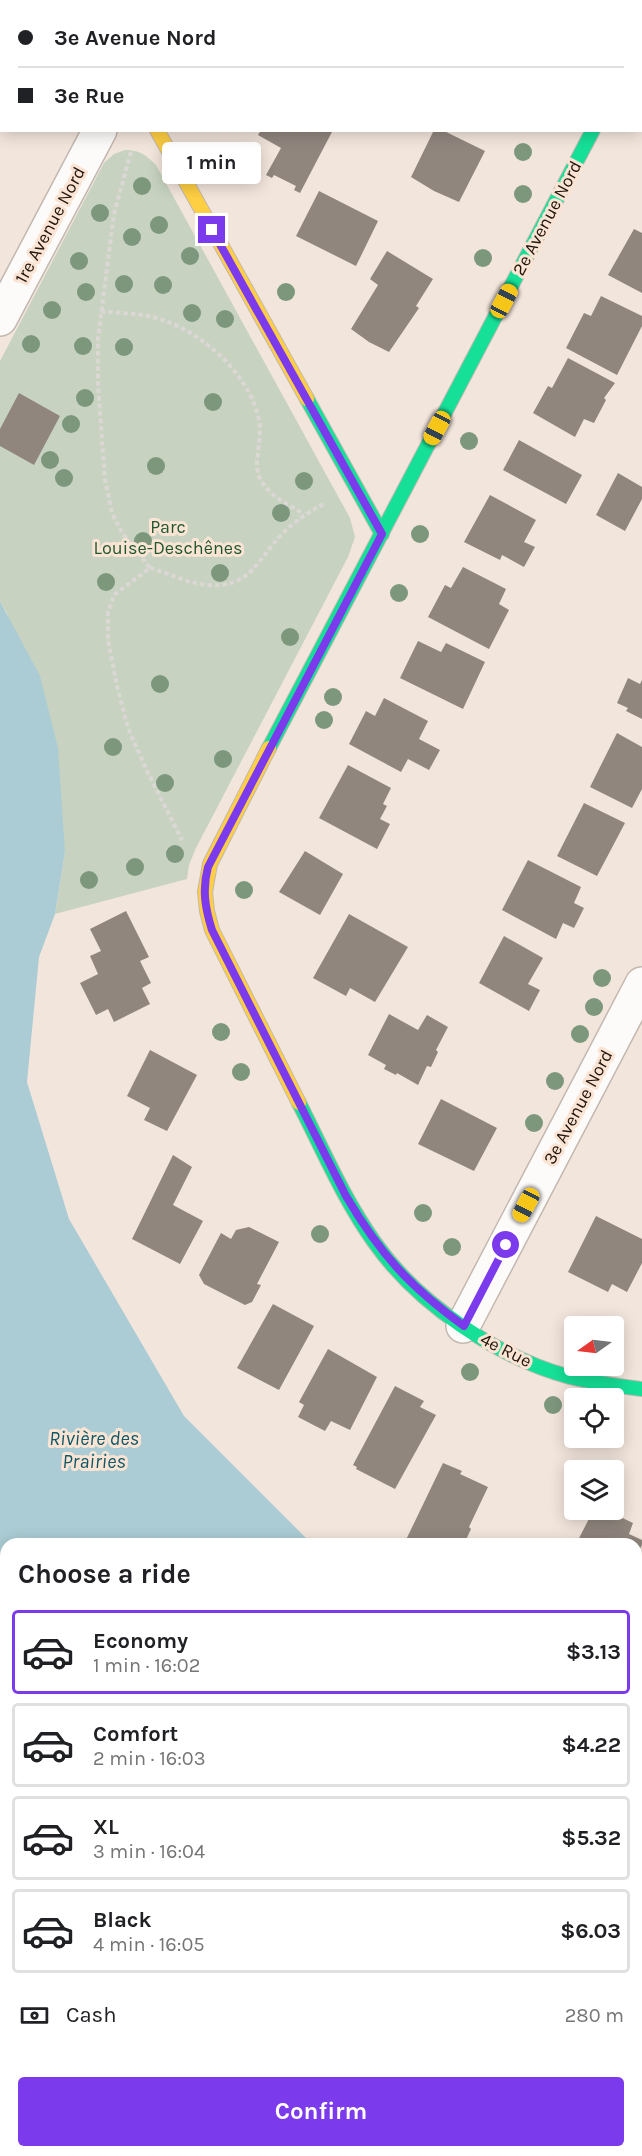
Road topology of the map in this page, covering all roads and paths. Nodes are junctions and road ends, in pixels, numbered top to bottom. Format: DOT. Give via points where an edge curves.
graph roads {
  1 [pos="99,132"];
  2 [pos="158,132"];
  3 [pos="591,132"];
  4 [pos="131,150"];
  5 [pos="101,311"];
  6 [pos="0,319"];
  7 [pos="356,488"];
  8 [pos="304,514"];
  9 [pos="382,534"];
  10 [pos="150,568"];
  11 [pos="205,880"];
  12 [pos="642,984"];
  13 [pos="464,1326"];
  14 [pos="642,1389"];
  1 -- 6 [label="street, 1re Avenue Nord"];
  2 -- 7 [label="street"];
  3 -- 9 [label="street, 2e Avenue Nord"];
  4 -- 5 [label="path" via="114,214"];
  5 -- 8 [label="path" via="165,321 210,346 227,362 239,375 258,413 261,433 256,465 264,485"];
  5 -- 10 [label="path" via="98,385 105,480 112,513 122,533"];
  7 -- 8 [label="path"];
  7 -- 9 [label="street"];
  8 -- 10 [label="path" via="279,537 260,564 229,584 187,581"];
  9 -- 11 [label="street, 2e Avenue Nord" via="214,854"];
  10 -- 11 [label="path" via="114,595 108,612 108,640 128,728 168,814"];
  11 -- 13 [label="street, 4e Rue" via="206,913 212,930 351,1205 388,1260 434,1304"];
  12 -- 13 [label="street, 3e Avenue Nord"];
  13 -- 14 [label="street, 4e Rue" via="512,1357 556,1374"];
}
